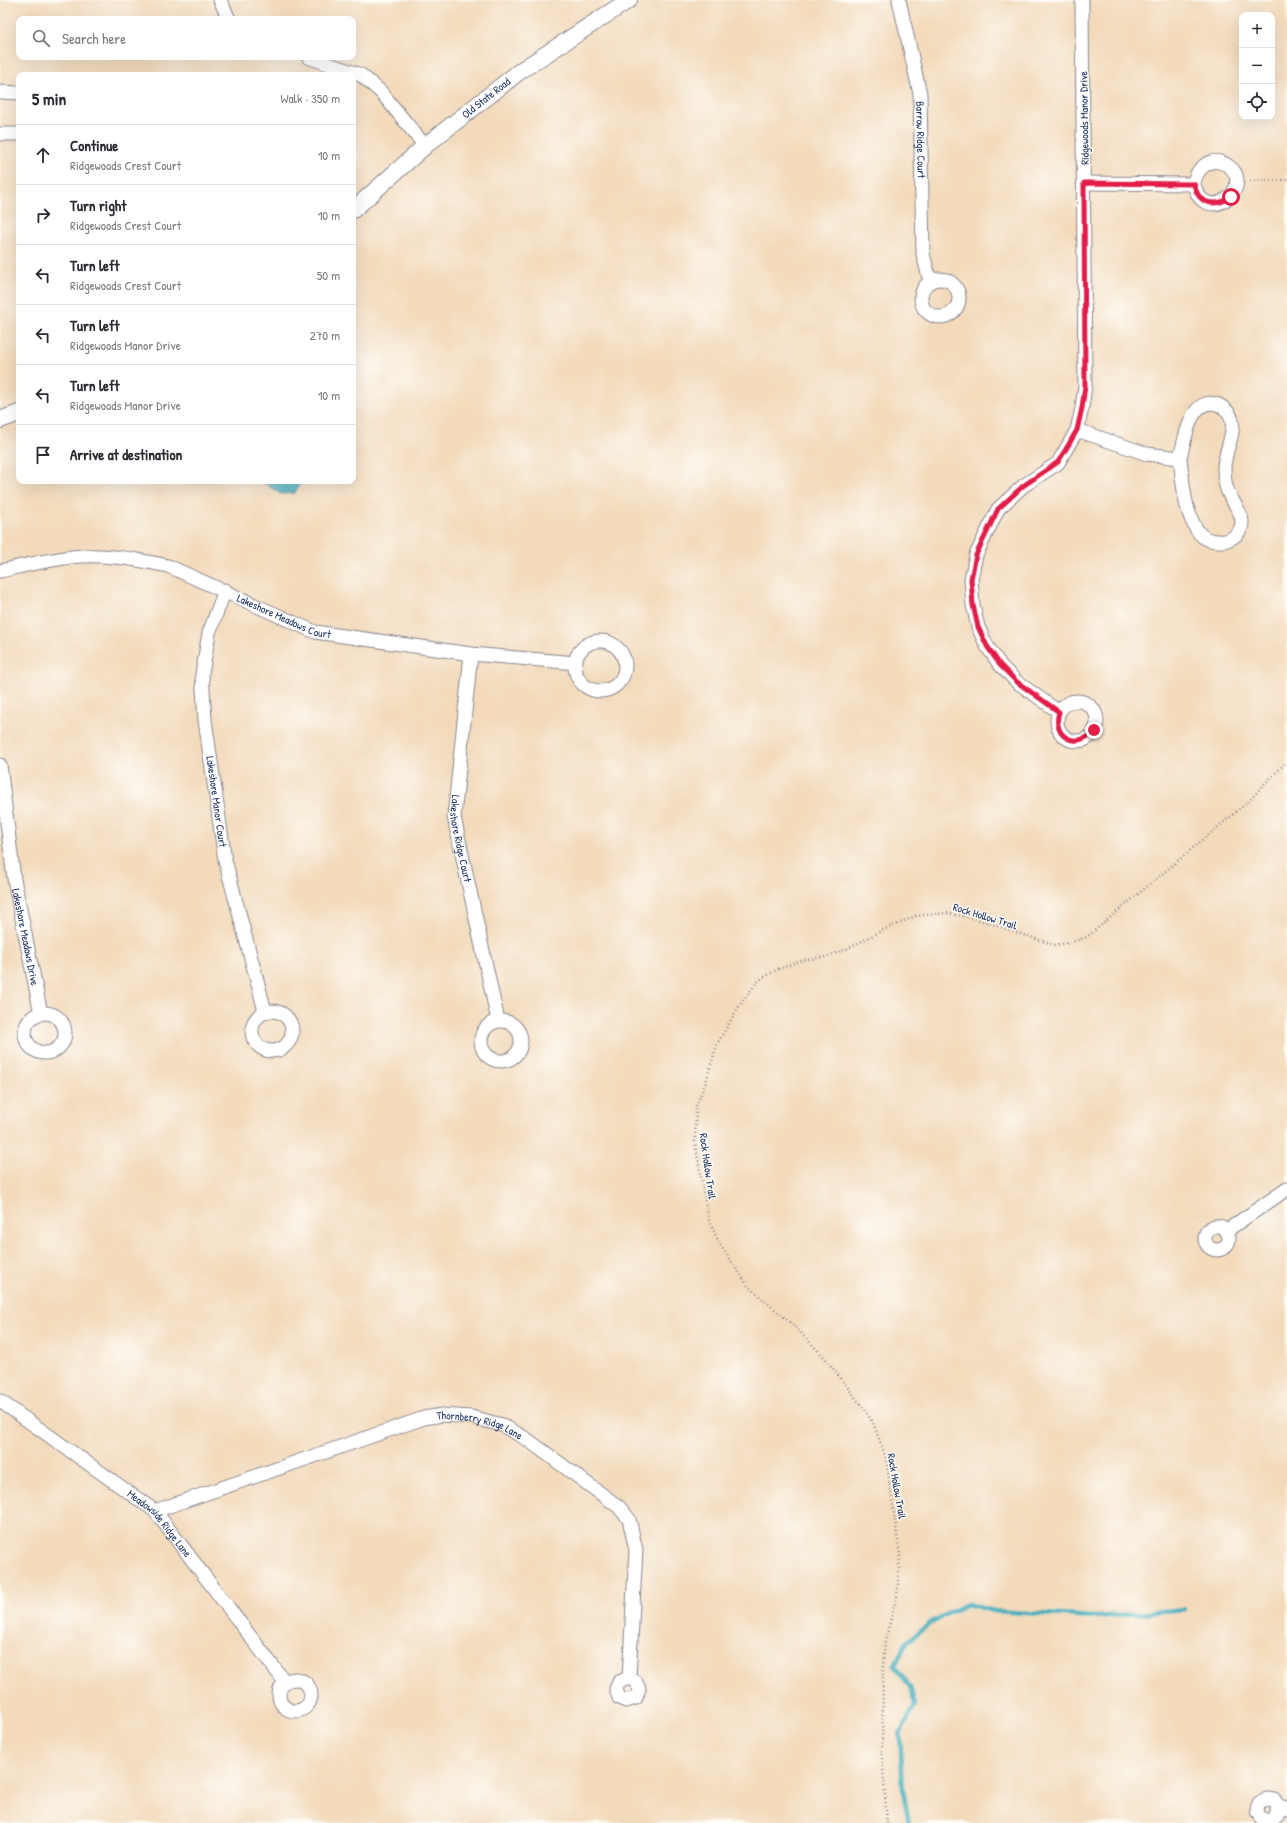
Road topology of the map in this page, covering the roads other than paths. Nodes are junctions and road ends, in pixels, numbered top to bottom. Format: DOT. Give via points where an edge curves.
graph roads {
  1 [pos="220,0"];
  2 [pos="629,0"];
  3 [pos="899,0"];
  4 [pos="1082,0"];
  5 [pos="228,16"];
  6 [pos="317,60"];
  7 [pos="352,72"];
  8 [pos="356,73"];
  9 [pos="0,92"];
  10 [pos="16,93"];
  11 [pos="0,134"];
  12 [pos="16,134"];
  13 [pos="425,146"];
  14 [pos="1084,183"];
  15 [pos="1194,184"];
  16 [pos="356,207"];
  17 [pos="930,282"];
  18 [pos="16,414"];
  19 [pos="0,420"];
  20 [pos="1077,430"];
  21 [pos="1180,458"];
  22 [pos="0,571"];
  23 [pos="224,590"];
  24 [pos="471,654"];
  25 [pos="576,664"];
  26 [pos="1059,712"];
  27 [pos="0,765"];
  28 [pos="265,1012"];
  29 [pos="41,1014"];
  30 [pos="498,1021"];
  31 [pos="1287,1189"];
  32 [pos="1226,1231"];
  33 [pos="0,1401"];
  34 [pos="155,1511"];
  35 [pos="629,1678"];
  36 [pos="285,1682"];
  1 -- 5 [label="street"];
  2 -- 13 [label="street, Old State Road" via="520,71"];
  3 -- 17 [label="street, Barrow Ridge Court" via="920,94 923,254"];
  4 -- 14 [label="street, Ridgewoods Manor Drive"];
  6 -- 7 [label="street"];
  8 -- 13 [label="street" via="381,92"];
  9 -- 10 [label="street"];
  11 -- 12 [label="street"];
  13 -- 16 [label="street, Old State Road"];
  14 -- 15 [label="street"];
  14 -- 20 [label="street, Ridgewoods Manor Drive" via="1085,386"];
  18 -- 19 [label="street"];
  20 -- 21 [label="street" via="1147,454"];
  20 -- 26 [label="street, Ridgewoods Manor Drive" via="1058,462 1023,486 998,509 976,555 971,579 978,627 987,646 1000,665 1017,682"];
  21 -- 21 [label="street" via="1186,501 1200,534 1206,539 1222,542 1233,538 1241,527 1242,519 1225,481 1224,468 1233,426 1228,412 1218,404 1203,405 1197,410 1192,416"];
  22 -- 23 [label="street, Lakeshore Meadows Court" via="59,558 115,557 168,566"];
  23 -- 24 [label="street, Lakeshore Meadows Court" via="314,632"];
  23 -- 28 [label="street, Lakeshore Manor Court" via="209,632 202,674 205,720 225,860"];
  24 -- 25 [label="street, Lakeshore Meadows Court"];
  24 -- 30 [label="street, Lakeshore Ridge Court" via="454,817"];
  27 -- 29 [label="street, Lakeshore Meadows Drive" via="14,879"];
  31 -- 32 [label="street"];
  33 -- 34 [label="street, Meadowside Ridge Lane"];
  34 -- 35 [label="street, Thornberry Ridge Lane" via="424,1418 442,1415 471,1417 502,1425 528,1440 619,1507 629,1520 636,1550"];
  34 -- 36 [label="street, Meadowside Ridge Lane"];
}
